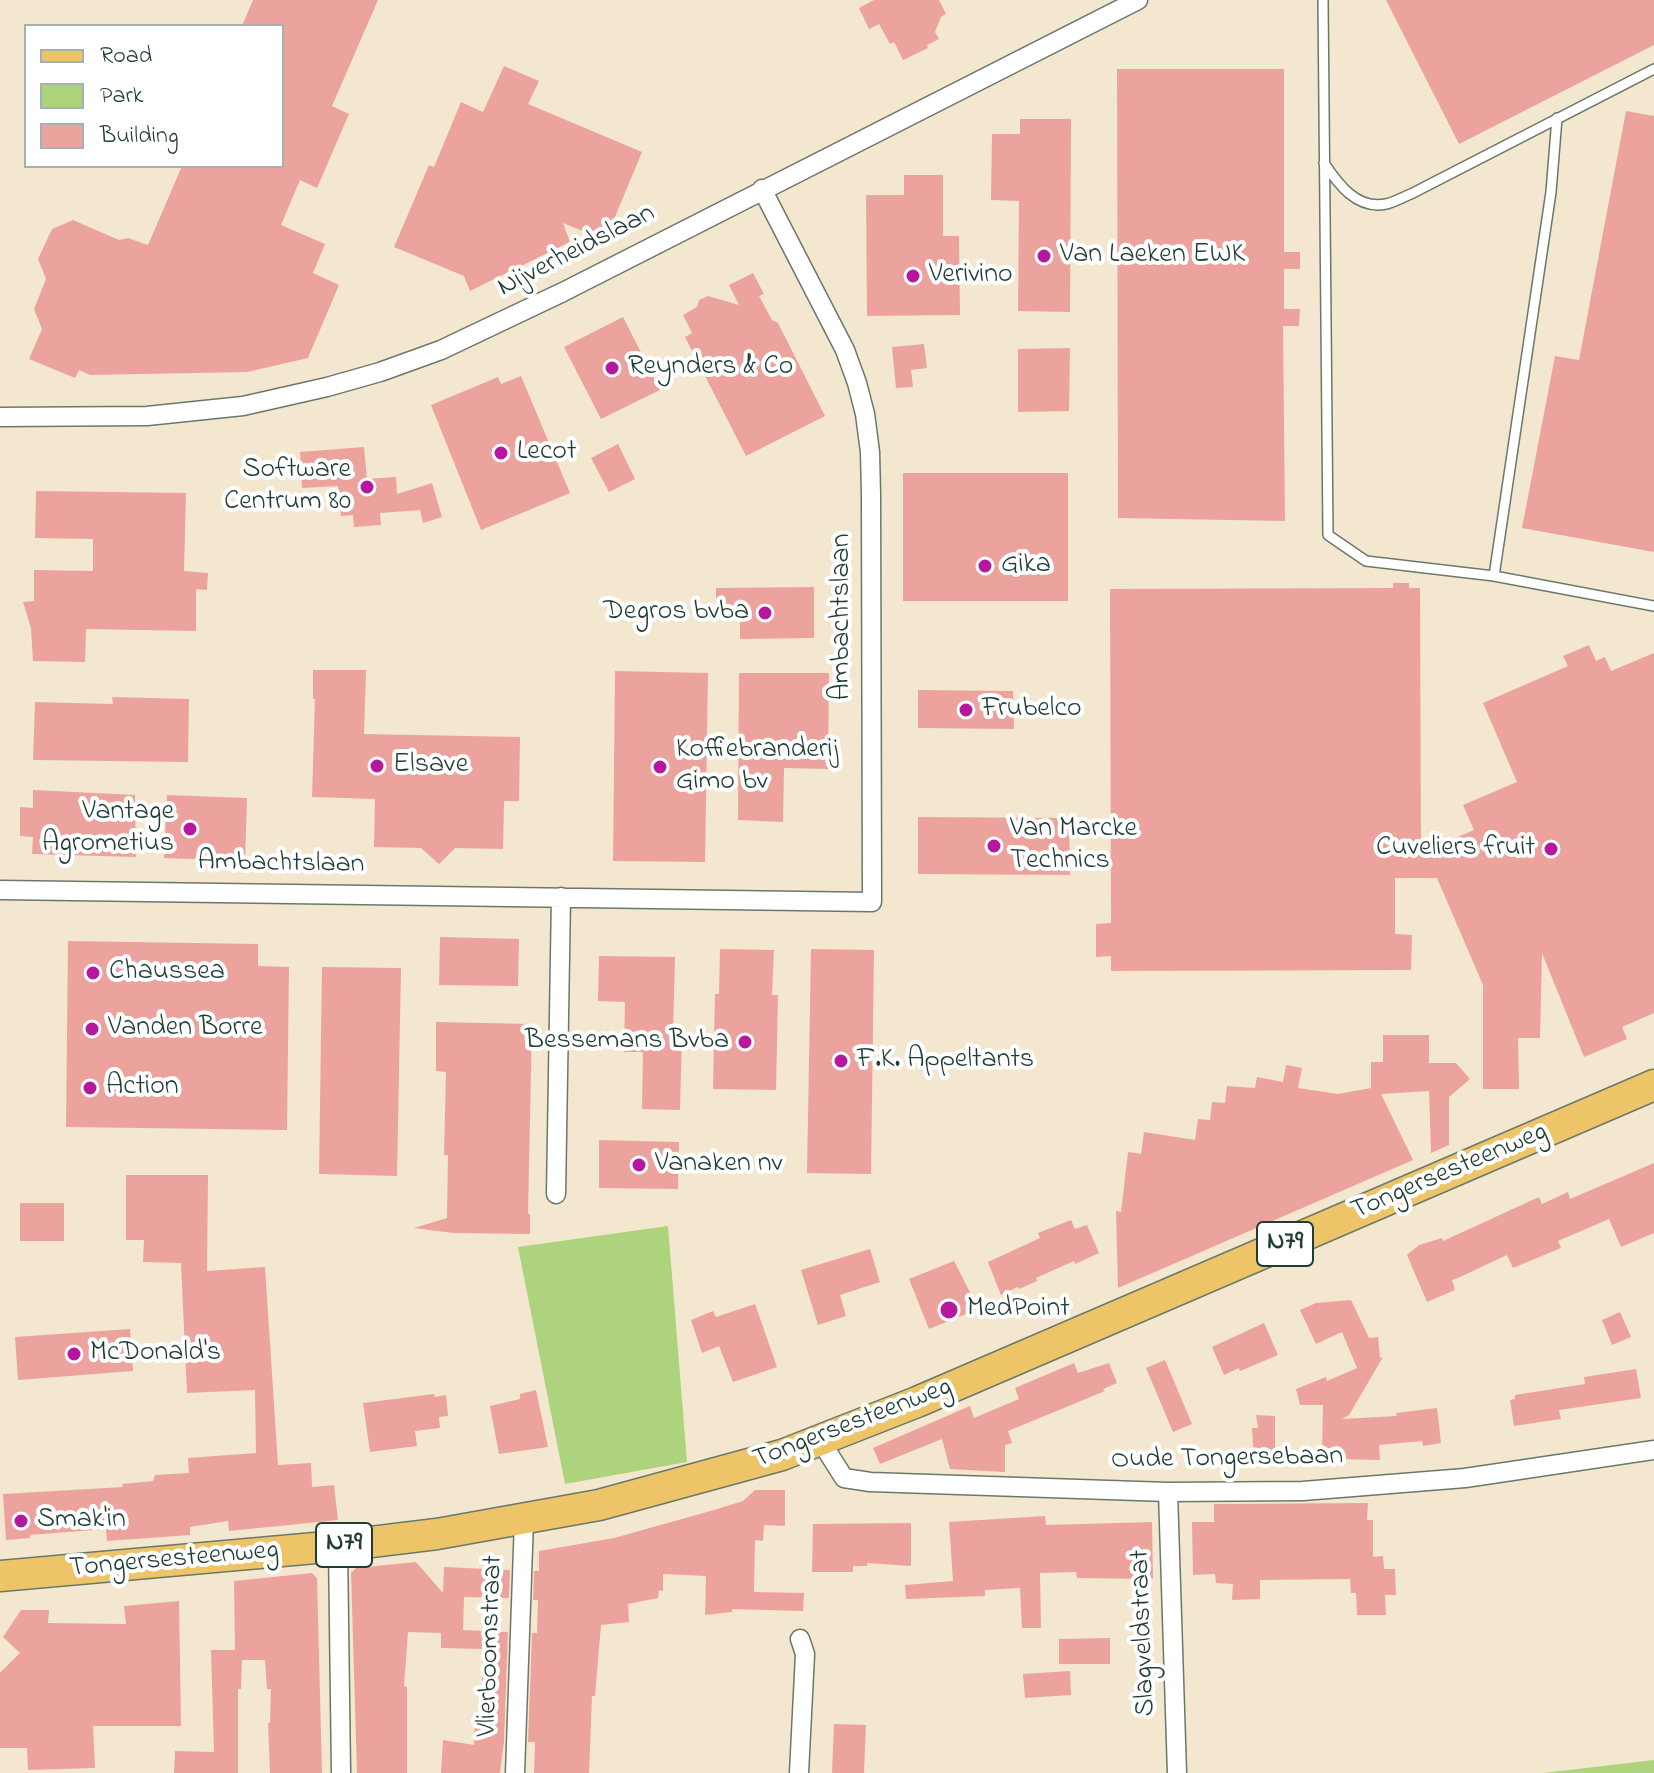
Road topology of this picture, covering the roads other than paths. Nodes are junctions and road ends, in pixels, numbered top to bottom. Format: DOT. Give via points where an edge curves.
graph roads {
  1 [pos="1138,0"];
  2 [pos="1323,0"];
  3 [pos="1654,69"];
  4 [pos="1557,118"];
  5 [pos="1324,163"];
  6 [pos="762,189"];
  7 [pos="0,417"];
  8 [pos="1494,576"];
  9 [pos="1654,606"];
  10 [pos="0,890"];
  11 [pos="561,897"];
  12 [pos="1654,1085"];
  13 [pos="556,1194"];
  14 [pos="820,1440"];
  15 [pos="1654,1450"];
  16 [pos="1168,1492"];
  17 [pos="524,1520"];
  18 [pos="338,1546"];
  19 [pos="0,1576"];
  20 [pos="800,1639"];
  21 [pos="341,1773"];
  22 [pos="515,1773"];
  23 [pos="799,1773"];
  24 [pos="1177,1773"];
  1 -- 6 [label="street, Nijverheidslaan"];
  2 -- 5 [label="lane"];
  3 -- 4 [label="lane"];
  4 -- 5 [label="lane" via="1384,205 1355,199"];
  4 -- 8 [label="lane" via="1551,192"];
  5 -- 8 [label="lane" via="1328,535 1366,561"];
  6 -- 7 [label="street, Nijverheidslaan" via="508,318 380,372 243,406 147,416"];
  6 -- 11 [label="street, Ambachtslaan" via="845,350 865,414 871,495 872,902"];
  8 -- 9 [label="lane"];
  10 -- 11 [label="street, Ambachtslaan"];
  11 -- 13 [label="street"];
  12 -- 14 [label="main road, Tongersesteenweg / N79"];
  14 -- 16 [label="street, Oude Tongersebaan" via="844,1478 857,1480"];
  14 -- 17 [label="main road, Tongersesteenweg / N79" via="712,1475"];
  15 -- 16 [label="street, Oude Tongersebaan" via="1465,1478 1303,1491"];
  16 -- 24 [label="street, Slagveldstraat"];
  17 -- 18 [label="main road, Tongersesteenweg / N79"];
  17 -- 22 [label="street, Vlierboomstraat"];
  18 -- 19 [label="main road, Tongersesteenweg / N79"];
  18 -- 21 [label="street"];
  20 -- 23 [label="street" via="805,1654"];
}
